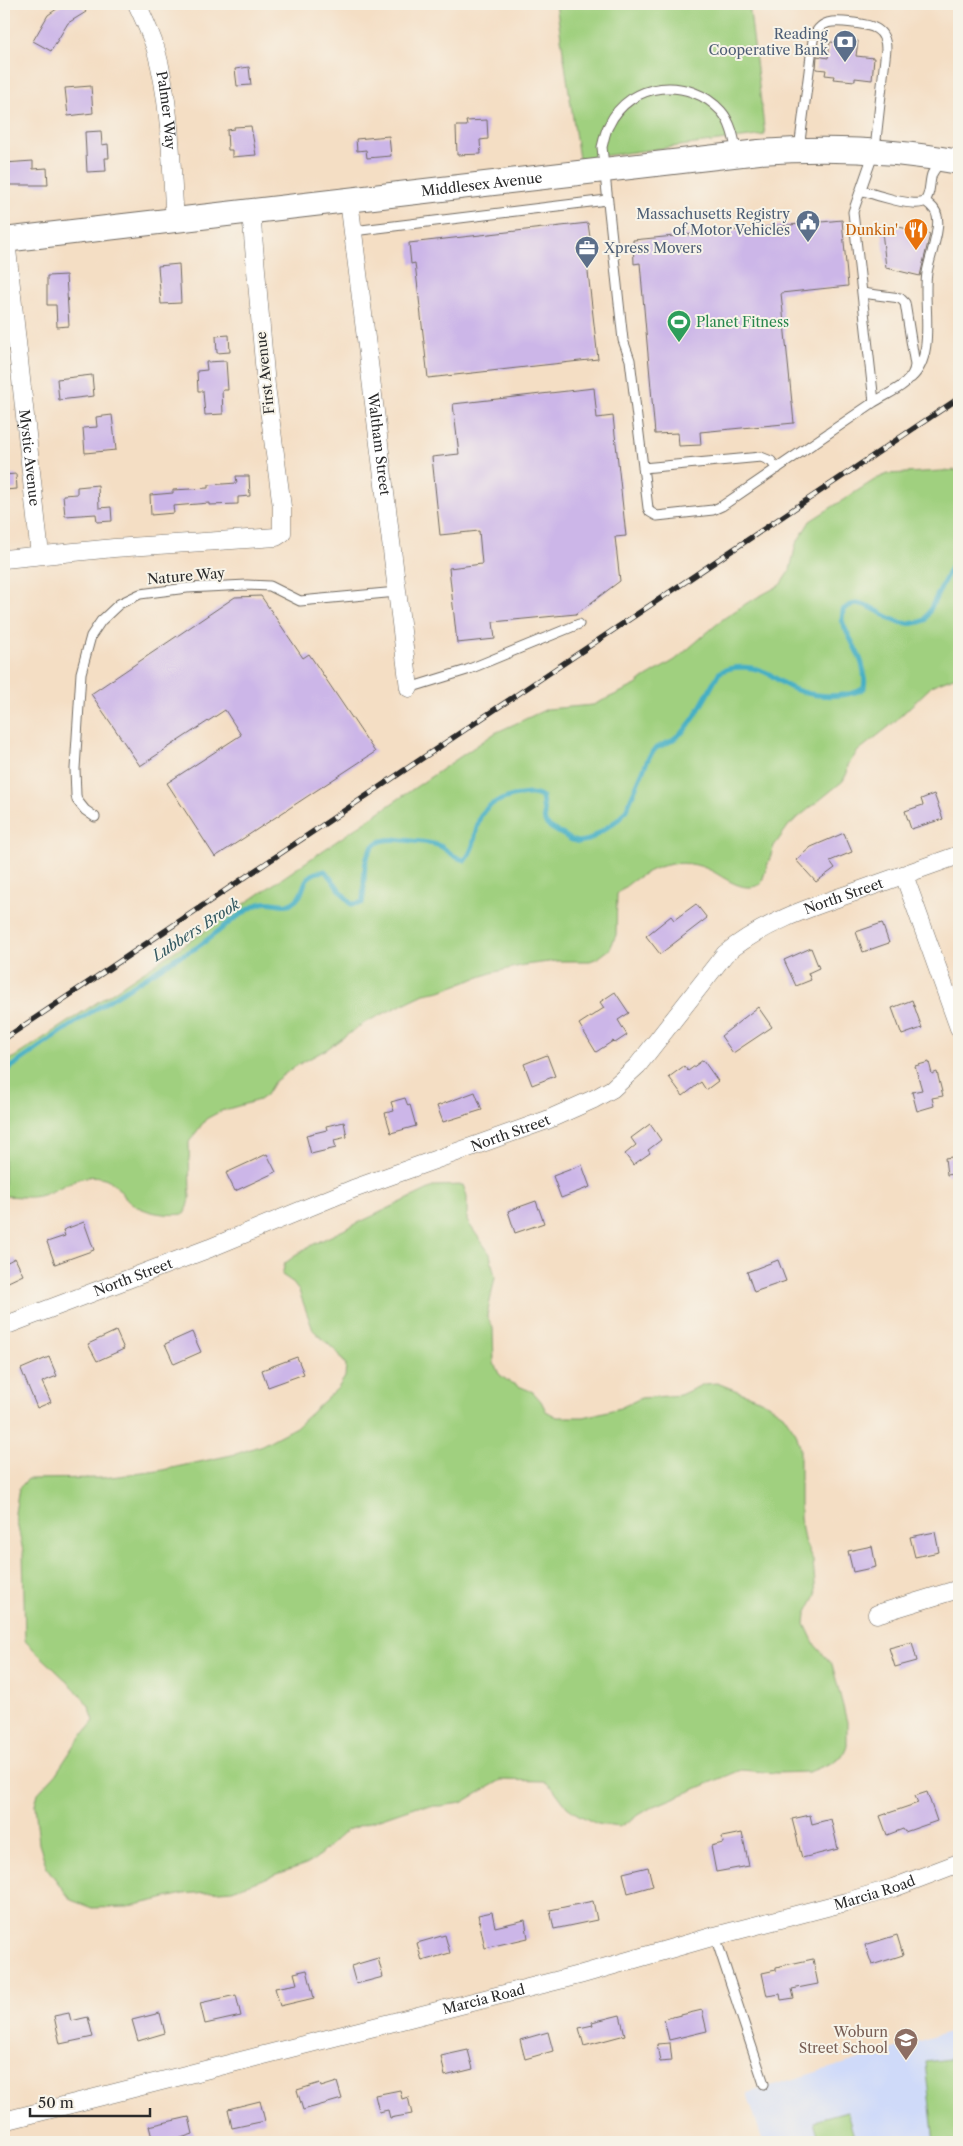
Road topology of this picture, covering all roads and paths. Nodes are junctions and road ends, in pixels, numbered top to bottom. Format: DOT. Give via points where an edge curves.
graph roads {
  1 [pos="137,4"];
  2 [pos="799,149"];
  3 [pos="875,149"];
  4 [pos="737,154"];
  5 [pos="950,160"];
  6 [pos="604,169"];
  7 [pos="861,190"];
  8 [pos="349,200"];
  9 [pos="607,200"];
  10 [pos="925,201"];
  11 [pos="251,212"];
  12 [pos="175,221"];
  13 [pos="353,231"];
  14 [pos="5,240"];
  15 [pos="862,293"];
  16 [pos="911,378"];
  17 [pos="874,402"];
  18 [pos="644,468"];
  19 [pos="776,469"];
  20 [pos="40,555"];
  21 [pos="4,559"];
  22 [pos="397,592"];
  23 [pos="579,624"];
  24 [pos="409,688"];
  25 [pos="95,817"];
  26 [pos="959,855"];
  27 [pos="904,875"];
  28 [pos="959,1028"];
  29 [pos="4,1326"];
  30 [pos="959,1589"];
  31 [pos="877,1614"];
  32 [pos="959,1863"];
  33 [pos="715,1936"];
  34 [pos="764,2084"];
  35 [pos="4,2121"];
  1 -- 12 [label="street, Palmer Way" via="160,66"];
  2 -- 3 [label="main road, Middlesex Avenue"];
  2 -- 3 [label="lane" via="815,35 824,24 837,21 872,26 885,39"];
  2 -- 4 [label="main road, Middlesex Avenue"];
  3 -- 5 [label="main road, Middlesex Avenue"];
  3 -- 7 [label="lane"];
  4 -- 6 [label="main road, Middlesex Avenue"];
  4 -- 6 [label="lane" via="733,131 722,112 705,97 684,88 661,87 640,93 621,106 608,125 602,147"];
  5 -- 10 [label="lane" via="932,175"];
  6 -- 8 [label="main road, Middlesex Avenue"];
  6 -- 9 [label="lane"];
  7 -- 10 [label="lane" via="916,204"];
  7 -- 15 [label="lane" via="853,214"];
  8 -- 11 [label="main road, Middlesex Avenue"];
  8 -- 13 [label="street, Waltham Street"];
  9 -- 13 [label="lane"];
  9 -- 18 [label="lane" via="623,338 630,360"];
  10 -- 16 [label="lane" via="936,212 937,225 926,274 926,336 920,365"];
  11 -- 12 [label="main road, Middlesex Avenue"];
  11 -- 20 [label="street, First Avenue" via="282,533 276,537"];
  12 -- 14 [label="main road, Middlesex Avenue"];
  13 -- 22 [label="street, Waltham Street"];
  14 -- 20 [label="street, Mystic Avenue"];
  15 -- 16 [label="lane" via="900,298 905,303 915,365"];
  15 -- 17 [label="lane"];
  16 -- 17 [label="lane"];
  17 -- 19 [label="lane"];
  18 -- 19 [label="lane" via="761,458 771,461"];
  18 -- 19 [label="lane" via="649,510 657,516 719,508"];
  20 -- 21 [label="street"];
  22 -- 24 [label="street, Waltham Street"];
  22 -- 25 [label="lane, Nature Way" via="300,601 270,586 247,585 140,594 119,604 91,636 81,673 76,795 85,810"];
  23 -- 24 [label="lane" via="467,670"];
  26 -- 27 [label="street, North Street"];
  27 -- 28 [label="street"];
  27 -- 29 [label="street, North Street" via="794,913 740,942 725,954 638,1065 612,1089 594,1100 353,1189"];
  30 -- 31 [label="street"];
  32 -- 33 [label="street, Marcia Road" via="854,1900"];
  33 -- 34 [label="lane"];
  33 -- 35 [label="street, Marcia Road" via="579,1975"];
}
